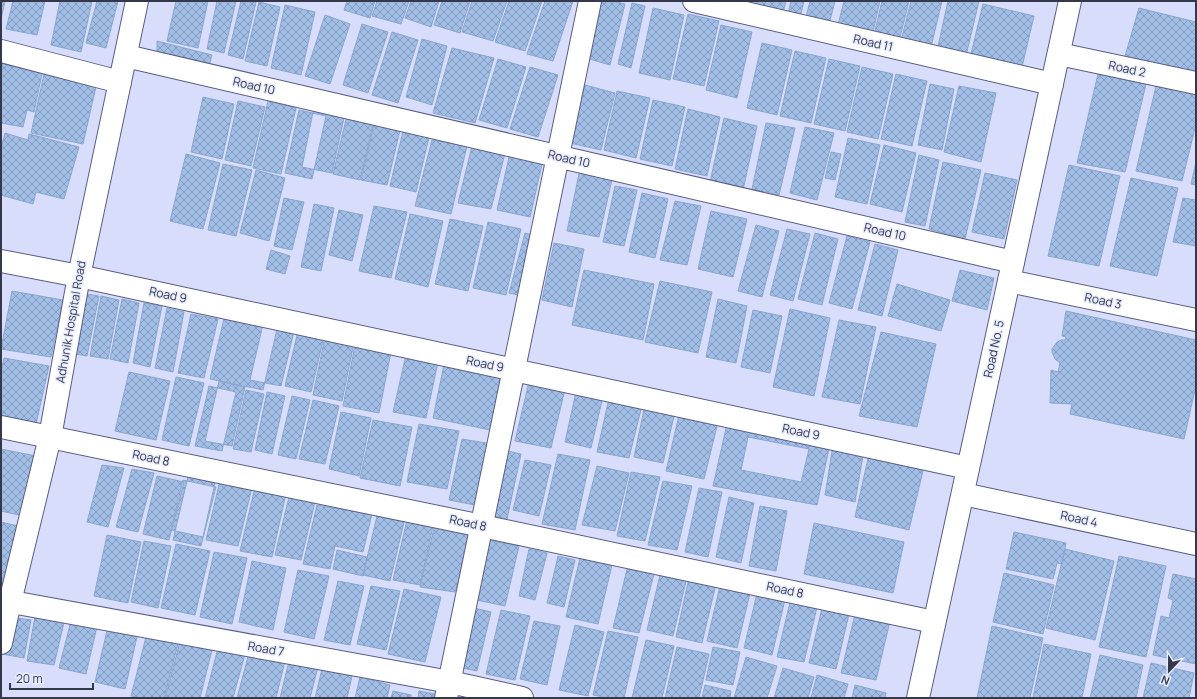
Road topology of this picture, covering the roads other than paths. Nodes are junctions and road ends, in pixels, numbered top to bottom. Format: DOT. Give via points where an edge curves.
graph roads {
  1 [pos="137,1"];
  2 [pos="590,1"];
  3 [pos="694,1"];
  4 [pos="1070,1"];
  5 [pos="1,51"];
  6 [pos="1059,54"];
  7 [pos="126,56"];
  8 [pos="120,82"];
  9 [pos="1196,83"];
  10 [pos="1052,84"];
  11 [pos="558,157"];
  12 [pos="1,261"];
  13 [pos="1011,271"];
  14 [pos="79,276"];
  15 [pos="1196,320"];
  16 [pos="514,370"];
  17 [pos="1,426"];
  18 [pos="50,437"];
  19 [pos="968,468"];
  20 [pos="963,494"];
  21 [pos="482,526"];
  22 [pos="1196,544"];
  23 [pos="5,601"];
  24 [pos="934,622"];
  25 [pos="1,642"];
  26 [pos="448,690"];
  27 [pos="522,698"];
  28 [pos="918,698"];
  1 -- 7 [label="street, Adhunik Hospital Road"];
  2 -- 11 [label="street"];
  3 -- 10 [label="street, Road 11"];
  4 -- 6 [label="street, Road No. 5"];
  5 -- 8 [label="street"];
  6 -- 9 [label="street, Road 2"];
  6 -- 10 [label="street, Road No. 5"];
  7 -- 8 [label="street, Adhunik Hospital Road"];
  7 -- 11 [label="street, Road 10"];
  8 -- 14 [label="street, Adhunik Hospital Road"];
  10 -- 13 [label="street, Road No. 5"];
  11 -- 13 [label="street, Road 10"];
  11 -- 16 [label="street"];
  12 -- 14 [label="street, Road 9"];
  13 -- 15 [label="street, Road 3"];
  13 -- 19 [label="street, Road No. 5"];
  14 -- 16 [label="street, Road 9"];
  14 -- 18 [label="street, Adhunik Hospital Road"];
  16 -- 19 [label="street, Road 9"];
  16 -- 21 [label="street"];
  17 -- 18 [label="street, Road 8"];
  18 -- 21 [label="street, Road 8"];
  18 -- 23 [label="street, Adhunik Hospital Road"];
  19 -- 20 [label="street, Road No. 5"];
  20 -- 22 [label="street, Road 4"];
  20 -- 24 [label="street, Road No. 5"];
  21 -- 24 [label="street, Road 8"];
  21 -- 26 [label="street"];
  23 -- 25 [label="street, Adhunik Hospital Road"];
  23 -- 26 [label="street, Road 7"];
  24 -- 28 [label="street, Road No. 5"];
  26 -- 27 [label="street, Road 7"];
}
